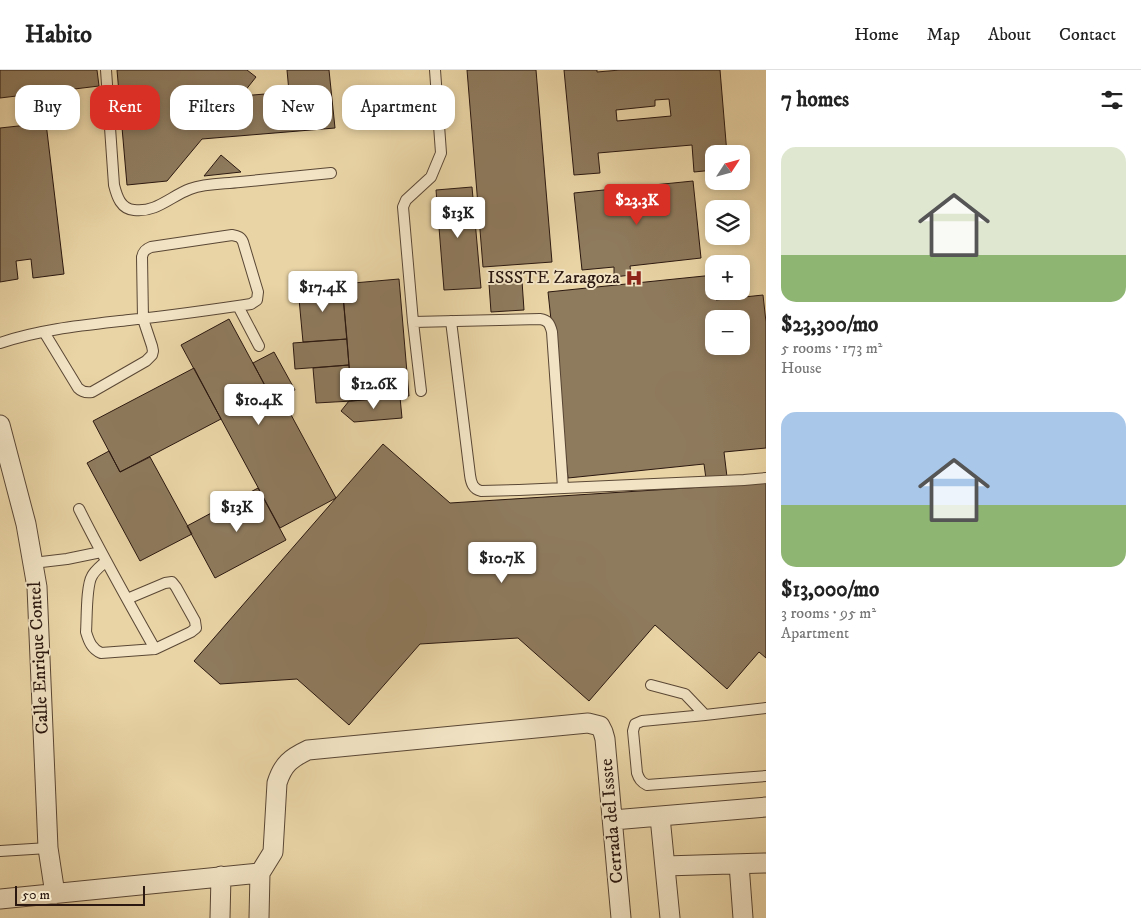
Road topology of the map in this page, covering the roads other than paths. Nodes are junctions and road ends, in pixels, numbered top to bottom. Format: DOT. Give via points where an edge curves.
graph roads {
  1 [pos="106,70"];
  2 [pos="436,70"];
  3 [pos="332,173"];
  4 [pos="238,306"];
  5 [pos="143,319"];
  6 [pos="451,321"];
  7 [pos="413,322"];
  8 [pos="44,332"];
  9 [pos="0,343"];
  10 [pos="259,346"];
  11 [pos="421,391"];
  12 [pos="0,425"];
  13 [pos="766,478"];
  14 [pos="563,488"];
  15 [pos="79,509"];
  16 [pos="104,557"];
  17 [pos="33,563"];
  18 [pos="127,599"];
  19 [pos="156,649"];
  20 [pos="651,685"];
  21 [pos="766,708"];
  22 [pos="705,715"];
  23 [pos="766,776"];
  24 [pos="766,807"];
  25 [pos="660,817"];
  26 [pos="612,820"];
  27 [pos="48,848"];
  28 [pos="0,851"];
  29 [pos="766,863"];
  30 [pos="739,864"];
  31 [pos="665,866"];
  32 [pos="260,873"];
  33 [pos="220,876"];
  34 [pos="55,894"];
  35 [pos="0,900"];
  36 [pos="220,918"];
  37 [pos="259,918"];
  38 [pos="621,918"];
  39 [pos="670,918"];
  40 [pos="743,918"];
  1 -- 3 [label="lane" via="114,186 117,198 125,208 141,210 161,205 201,186"];
  2 -- 7 [label="lane" via="441,153 431,176 403,207"];
  4 -- 5 [label="lane"];
  4 -- 5 [label="lane" via="251,304 258,296 243,242 232,235 146,249 142,257"];
  4 -- 10 [label="lane"];
  5 -- 8 [label="lane"];
  5 -- 8 [label="lane" via="153,351 149,358 87,393 78,388"];
  6 -- 7 [label="lane"];
  6 -- 14 [label="lane" via="474,488 481,491"];
  6 -- 14 [label="lane" via="545,319 548,322 552,332"];
  7 -- 11 [label="lane"];
  8 -- 9 [label="lane"];
  12 -- 17 [label="street, Calle Enrique Contel"];
  13 -- 14 [label="lane"];
  15 -- 16 [label="lane"];
  16 -- 17 [label="lane"];
  16 -- 18 [label="lane"];
  16 -- 19 [label="lane" via="89,583 86,632 91,646 101,653"];
  17 -- 27 [label="street, Calle Enrique Contel" via="37,587"];
  18 -- 19 [label="lane"];
  18 -- 19 [label="lane" via="165,583 172,582 176,587 196,628"];
  20 -- 22 [label="lane" via="684,694"];
  21 -- 22 [label="lane"];
  22 -- 23 [label="lane" via="635,724 633,731 642,783 652,785"];
  24 -- 25 [label="street"];
  25 -- 26 [label="street"];
  25 -- 31 [label="street"];
  26 -- 32 [label="street, Cerrada del Issste" via="605,739 600,726 588,723 308,750 286,764 280,773 273,852"];
  26 -- 38 [label="street, Cerrada del Issste"];
  27 -- 28 [label="lane"];
  27 -- 34 [label="street, Calle Enrique Contel"];
  29 -- 30 [label="street"];
  30 -- 31 [label="street"];
  30 -- 40 [label="street"];
  31 -- 39 [label="street"];
  32 -- 33 [label="street"];
  32 -- 37 [label="street"];
  33 -- 34 [label="street"];
  33 -- 36 [label="street"];
  34 -- 35 [label="street"];
}
